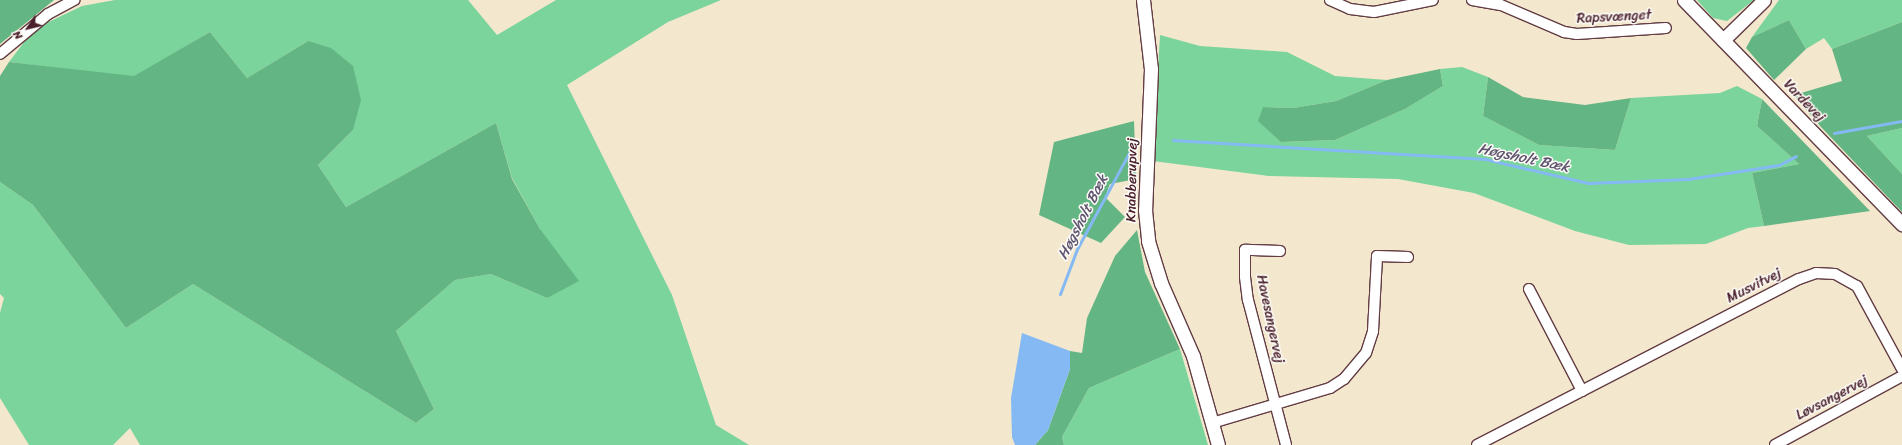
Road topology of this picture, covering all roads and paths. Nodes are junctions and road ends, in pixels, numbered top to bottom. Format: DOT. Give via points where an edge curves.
graph roads {
  1 [pos="74,0"];
  2 [pos="1143,0"];
  3 [pos="1330,0"];
  4 [pos="1433,0"];
  5 [pos="1472,0"];
  6 [pos="1684,0"];
  7 [pos="1764,0"];
  8 [pos="1666,28"];
  9 [pos="1723,40"];
  10 [pos="0,54"];
  11 [pos="1902,224"];
  12 [pos="1280,251"];
  13 [pos="1408,257"];
  14 [pos="1529,288"];
  15 [pos="1902,369"];
  16 [pos="1902,376"];
  17 [pos="1582,391"];
  18 [pos="1275,404"];
  19 [pos="1212,423"];
  20 [pos="1218,445"];
  21 [pos="1286,445"];
  22 [pos="1477,445"];
  23 [pos="1775,445"];
  1 -- 10 [label="street" via="48,14"];
  2 -- 19 [label="street, Knabberupvej" via="1151,69 1145,210 1148,241 1161,283 1193,356"];
  3 -- 4 [label="street" via="1350,9 1374,12"];
  5 -- 8 [label="street, Rapsvænget" via="1500,5 1564,32 1577,34"];
  6 -- 9 [label="street, Vardevej"];
  7 -- 9 [label="street"];
  9 -- 11 [label="street, Vardevej"];
  12 -- 18 [label="street, Havesangervej" via="1245,250 1248,300"];
  13 -- 18 [label="street" via="1377,256 1373,331 1366,353 1356,368 1330,388"];
  14 -- 17 [label="street"];
  15 -- 17 [label="street, Musvitvej" via="1857,286 1835,274 1816,272 1799,278"];
  16 -- 23 [label="street, Løvsangervej"];
  17 -- 22 [label="street, Musvitvej"];
  18 -- 19 [label="street"];
  18 -- 21 [label="street, Havesangervej"];
  19 -- 20 [label="street, Knabberupvej"];
}
